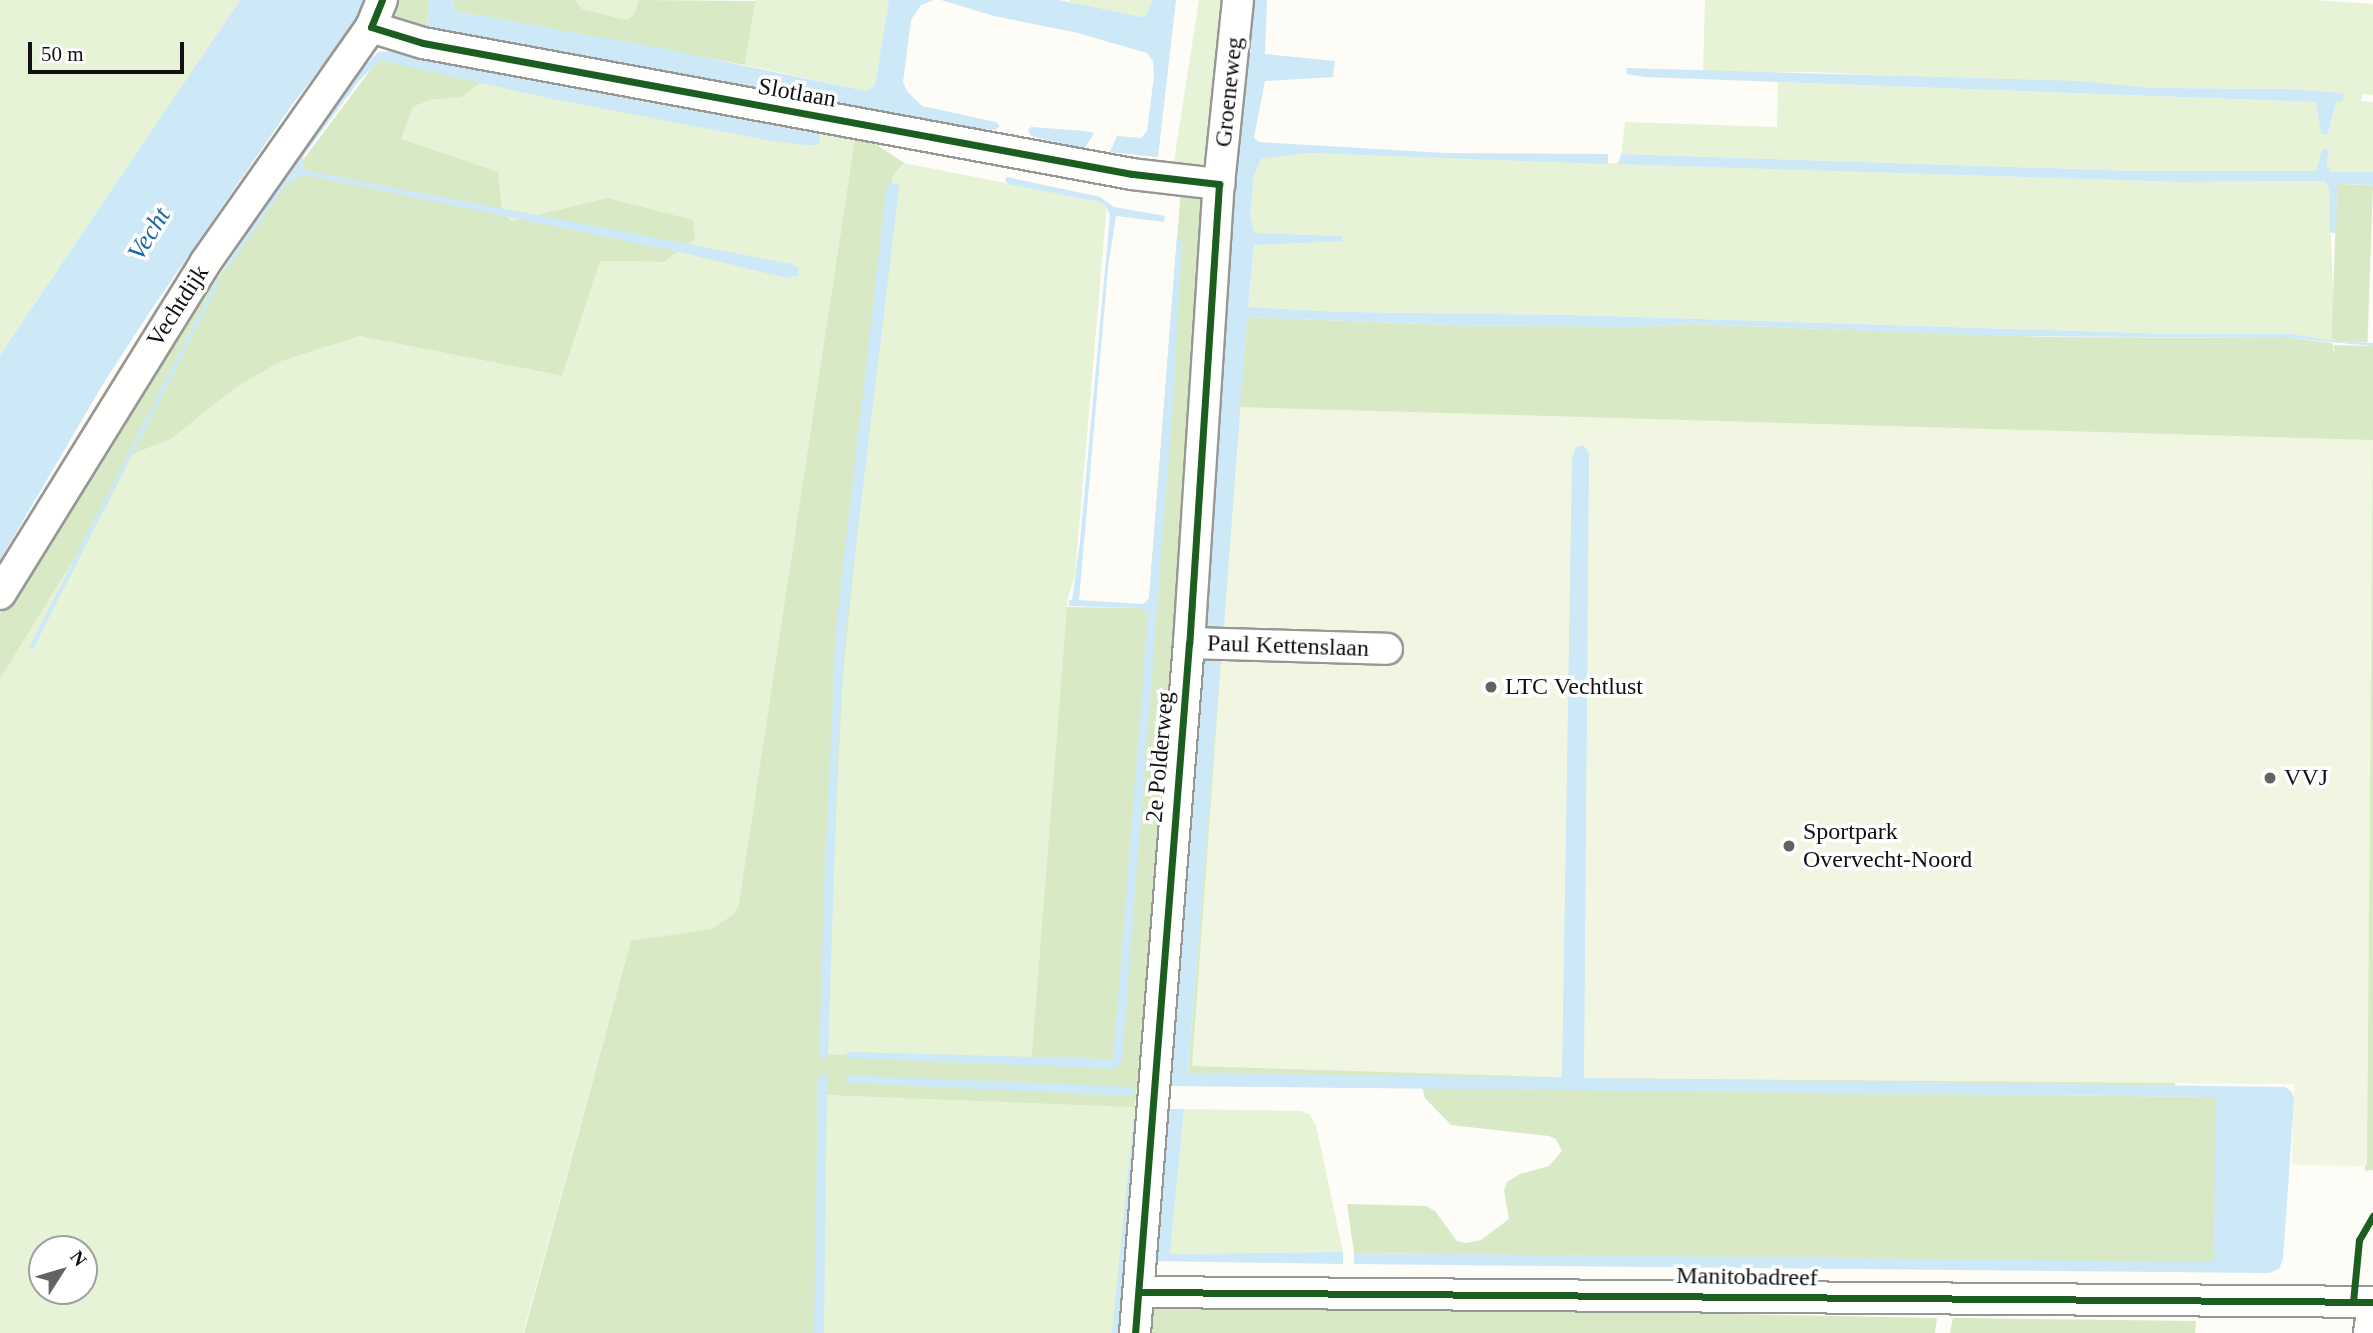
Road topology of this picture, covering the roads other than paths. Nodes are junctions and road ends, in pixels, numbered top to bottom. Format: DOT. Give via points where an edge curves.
graph roads {
  1 [pos="1238,0"];
  2 [pos="376,14"];
  3 [pos="1219,184"];
  4 [pos="0,594"];
  5 [pos="1189,643"];
  6 [pos="1387,649"];
  7 [pos="1140,1292"];
  8 [pos="2373,1304"];
  9 [pos="1135,1333"];
  10 [pos="2369,1333"];
  1 -- 3 [label="street, Groeneweg"];
  2 -- 3 [label="street, Slotlaan" via="436,46 1132,174"];
  2 -- 4 [label="street, Vechtdijk" via="205,263"];
  3 -- 5 [label="street, 2e Polderweg"];
  5 -- 6 [label="street, Paul Kettenslaan"];
  5 -- 7 [label="street, 2e Polderweg"];
  7 -- 8 [label="street, Manitobadreef"];
  7 -- 9 [label="street, 2e Polderweg"];
  8 -- 10 [label="street"];
}
